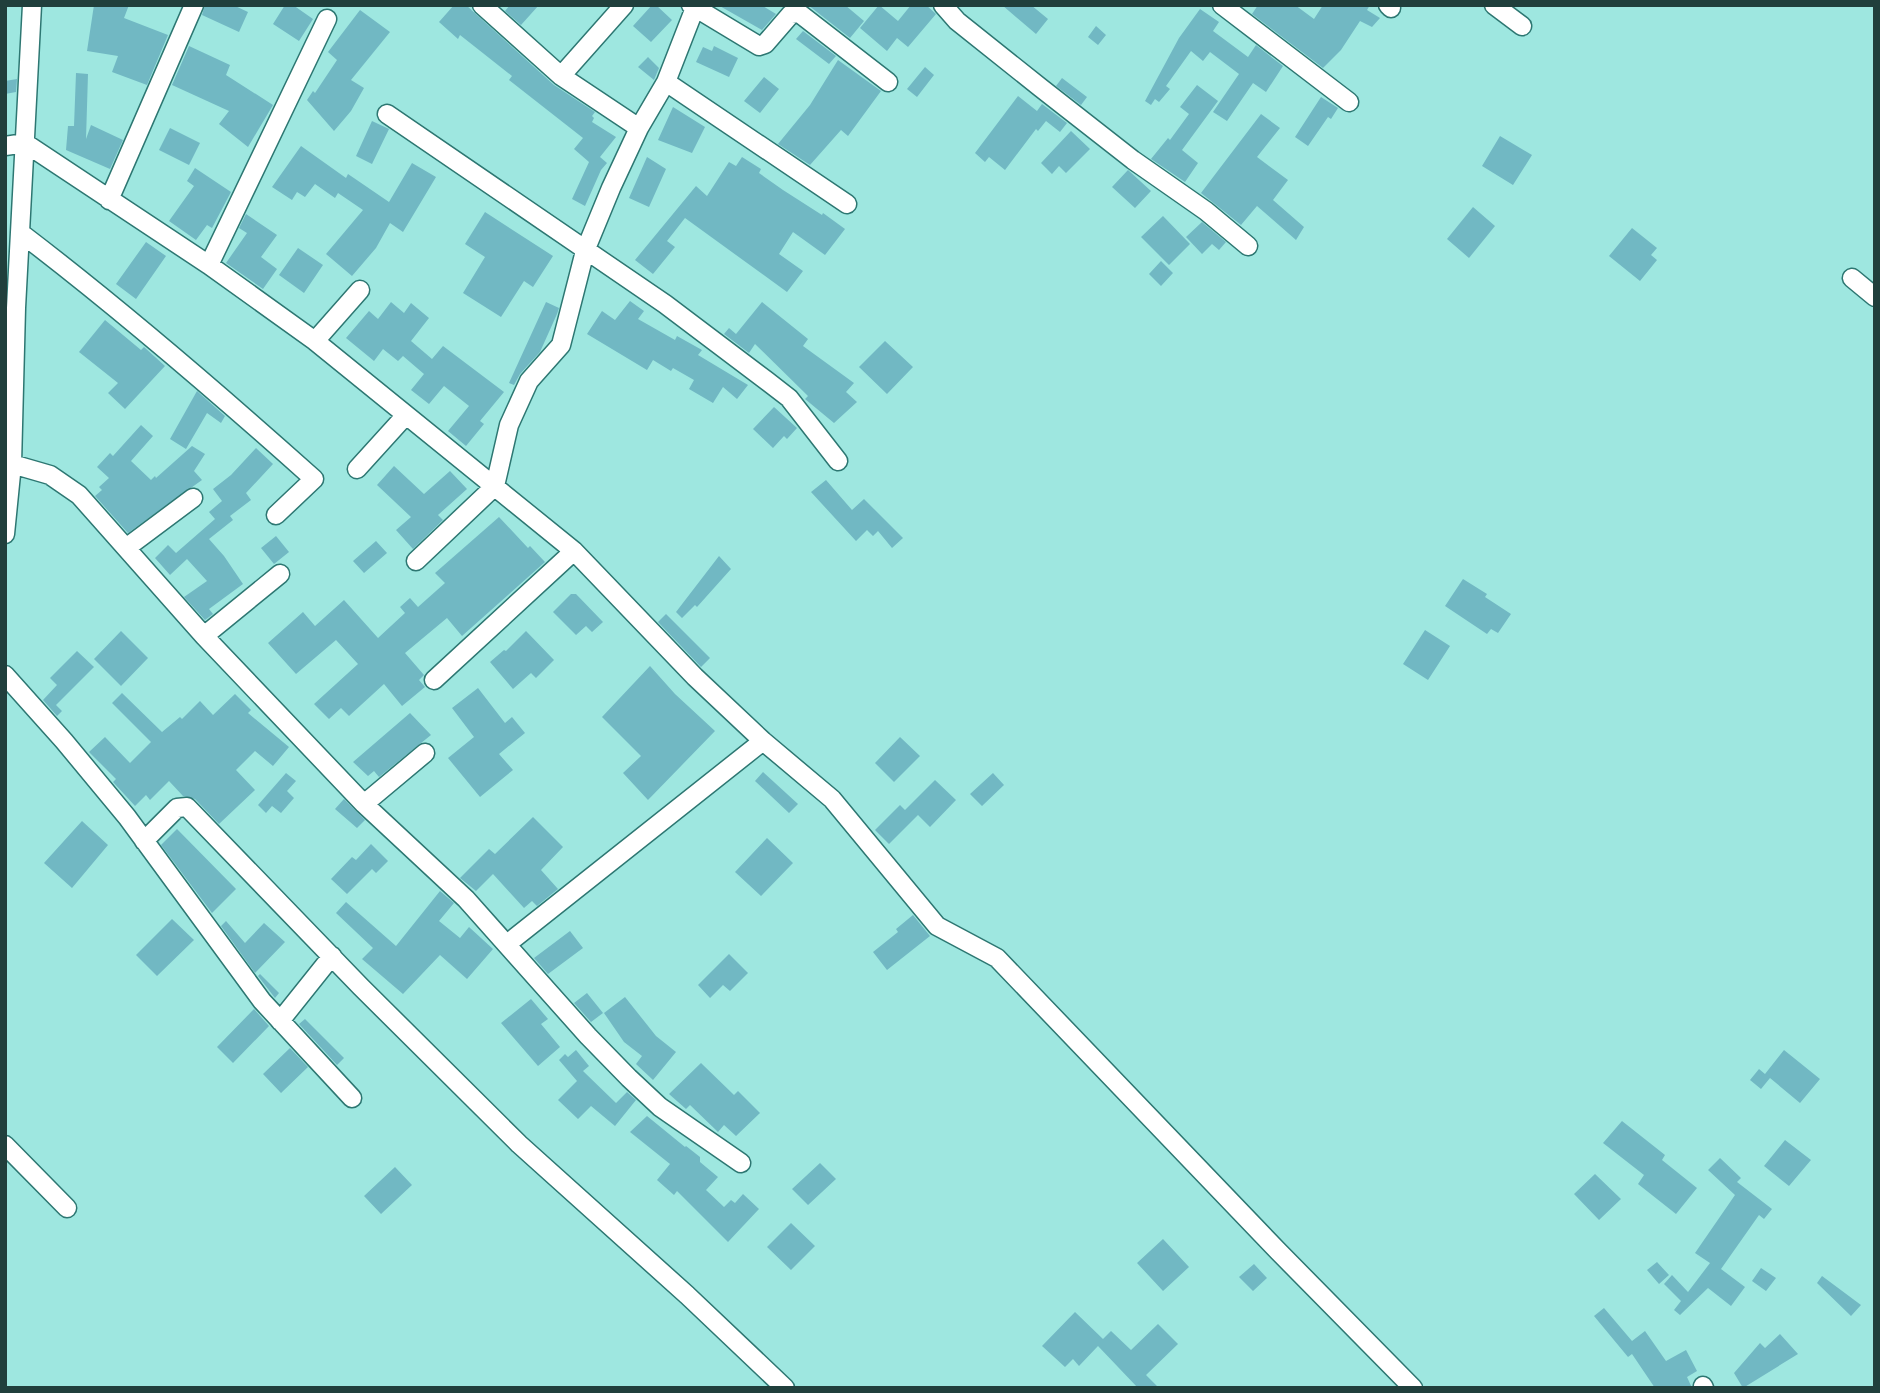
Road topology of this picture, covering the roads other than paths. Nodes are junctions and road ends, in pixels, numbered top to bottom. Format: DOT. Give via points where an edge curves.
graph roads {
  1 [pos="32,5"];
  2 [pos="194,5"];
  3 [pos="482,5"];
  4 [pos="624,5"];
  5 [pos="943,5"];
  6 [pos="1222,5"];
  7 [pos="1494,5"];
  8 [pos="694,6"];
  9 [pos="327,19"];
  10 [pos="1522,26"];
  11 [pos="561,76"];
  12 [pos="666,82"];
  13 [pos="888,82"];
  14 [pos="1349,102"];
  15 [pos="387,114"];
  16 [pos="639,128"];
  17 [pos="25,143"];
  18 [pos="5,146"];
  19 [pos="110,200"];
  20 [pos="847,205"];
  21 [pos="22,234"];
  22 [pos="1248,246"];
  23 [pos="585,251"];
  24 [pos="209,265"];
  25 [pos="1852,278"];
  26 [pos="360,290"];
  27 [pos="1875,297"];
  28 [pos="11,309"];
  29 [pos="315,341"];
  30 [pos="406,415"];
  31 [pos="838,461"];
  32 [pos="9,465"];
  33 [pos="357,469"];
  34 [pos="495,486"];
  35 [pos="193,498"];
  36 [pos="276,515"];
  37 [pos="5,534"];
  38 [pos="126,548"];
  39 [pos="574,551"];
  40 [pos="416,561"];
  41 [pos="280,574"];
  42 [pos="204,636"];
  43 [pos="5,675"];
  44 [pos="434,680"];
  45 [pos="763,741"];
  46 [pos="425,753"];
  47 [pos="364,804"];
  48 [pos="144,841"];
  49 [pos="507,944"];
  50 [pos="332,956"];
  51 [pos="280,1021"];
  52 [pos="352,1098"];
  53 [pos="5,1145"];
  54 [pos="741,1163"];
  55 [pos="67,1208"];
  56 [pos="785,1388"];
  57 [pos="1413,1388"];
  1 -- 17 [label="street"];
  2 -- 19 [label="street"];
  3 -- 11 [label="street"];
  4 -- 11 [label="street"];
  5 -- 22 [label="street" via="1041,88"];
  6 -- 14 [label="street"];
  7 -- 10 [label="street"];
  8 -- 12 [label="street"];
  8 -- 13 [label="street" via="759,46 791,14 799,13"];
  9 -- 24 [label="street"];
  11 -- 16 [label="street"];
  12 -- 16 [label="street"];
  12 -- 20 [label="street"];
  15 -- 23 [label="street"];
  16 -- 23 [label="street"];
  17 -- 18 [label="street"];
  17 -- 19 [label="street"];
  17 -- 21 [label="street"];
  19 -- 24 [label="street"];
  21 -- 28 [label="street"];
  21 -- 36 [label="street" via="219,395 313,479"];
  23 -- 31 [label="street" via="665,304 789,398"];
  23 -- 34 [label="street" via="561,345 529,381 509,425"];
  24 -- 29 [label="street"];
  25 -- 27 [label="street"];
  26 -- 29 [label="street"];
  28 -- 32 [label="street"];
  29 -- 30 [label="street"];
  30 -- 33 [label="street"];
  30 -- 34 [label="street"];
  32 -- 37 [label="street"];
  32 -- 38 [label="street" via="50,475 79,495"];
  34 -- 39 [label="street"];
  34 -- 40 [label="street"];
  35 -- 38 [label="street"];
  38 -- 42 [label="street"];
  39 -- 44 [label="street"];
  39 -- 45 [label="street"];
  41 -- 42 [label="street"];
  42 -- 47 [label="street"];
  43 -- 48 [label="street"];
  45 -- 49 [label="street"];
  45 -- 57 [label="street" via="832,799 937,926 997,958"];
  46 -- 47 [label="street"];
  47 -- 49 [label="street"];
  48 -- 50 [label="street" via="177,808 187,807"];
  48 -- 51 [label="street"];
  49 -- 54 [label="street" via="629,1078 660,1107"];
  50 -- 51 [label="street"];
  50 -- 56 [label="street" via="519,1144"];
  51 -- 52 [label="street"];
  53 -- 55 [label="street"];
}
